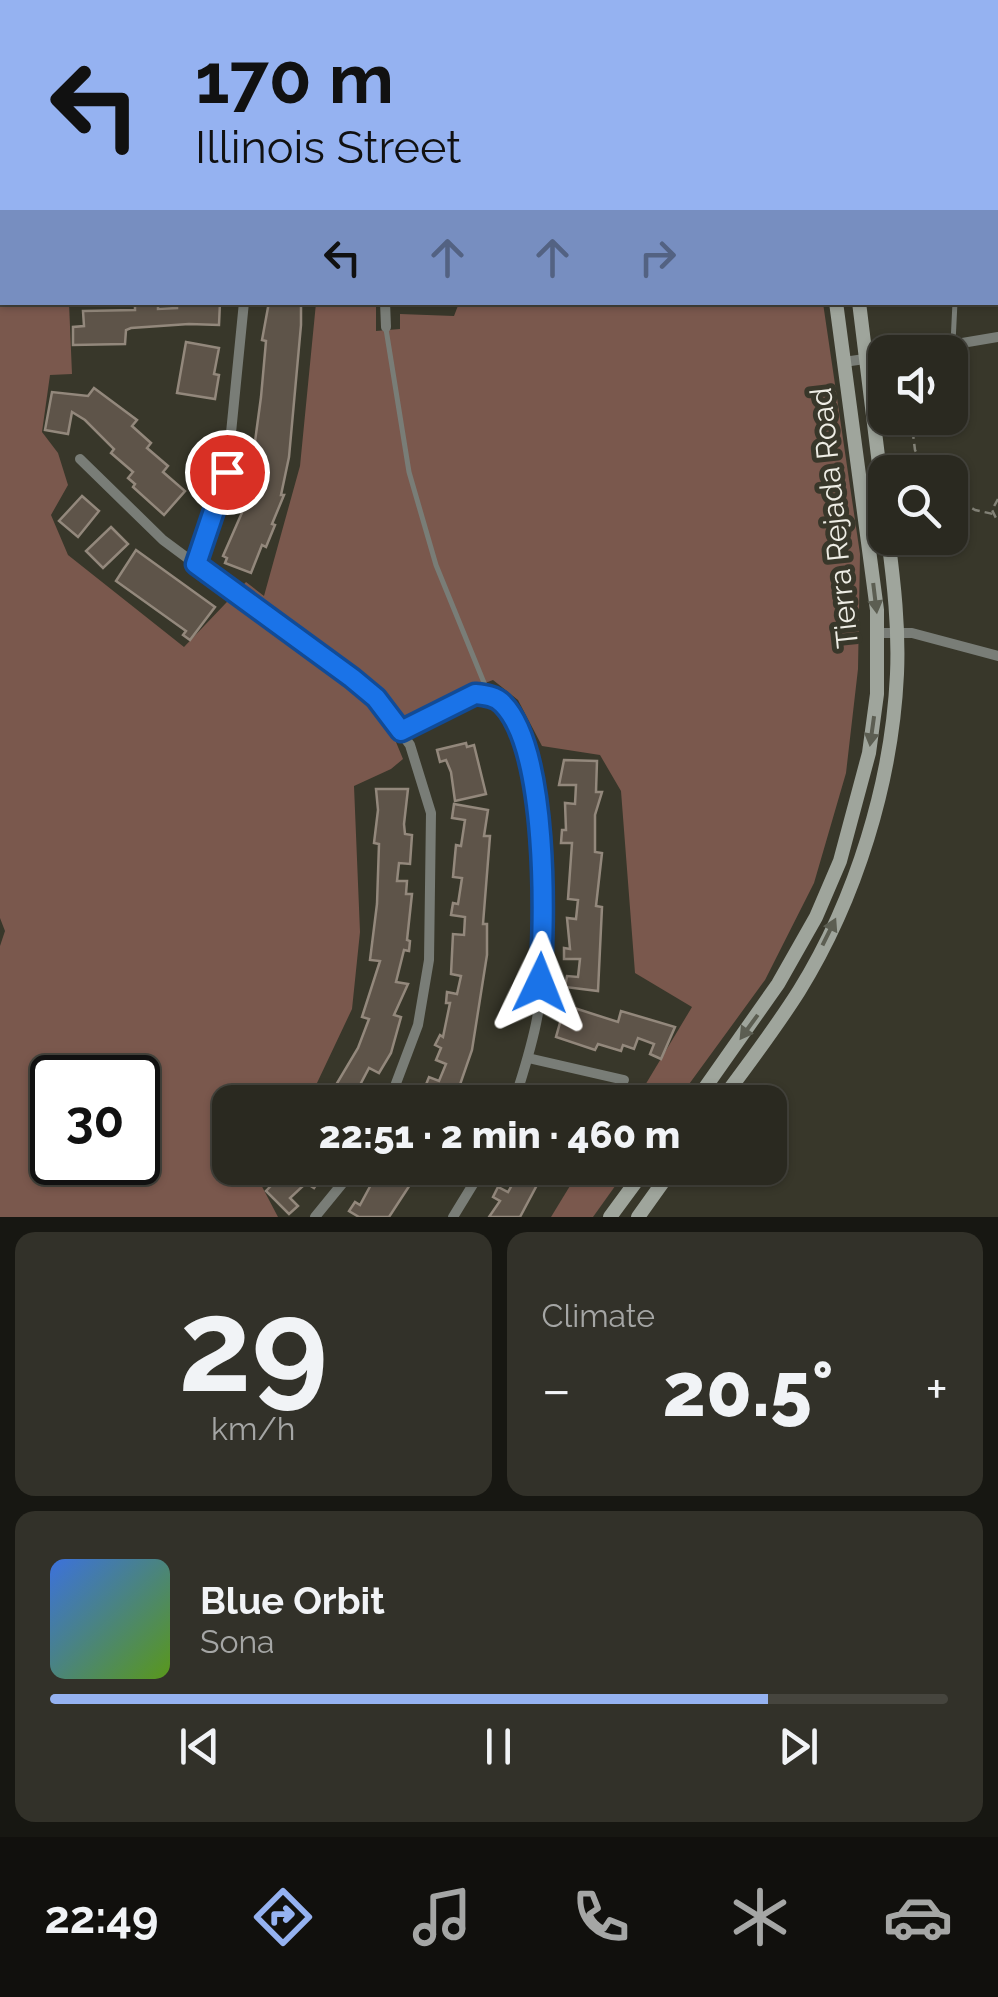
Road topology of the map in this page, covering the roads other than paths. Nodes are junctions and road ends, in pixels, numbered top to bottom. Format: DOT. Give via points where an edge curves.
graph roads {
  1 [pos="244,305"];
  2 [pos="386,305"];
  3 [pos="836,305"];
  4 [pos="859,305"];
  5 [pos="955,305"];
  6 [pos="386,327"];
  7 [pos="953,335"];
  8 [pos="998,337"];
  9 [pos="968,343"];
  10 [pos="866,359"];
  11 [pos="844,362"];
  12 [pos="878,455"];
  13 [pos="80,458"];
  14 [pos="890,555"];
  15 [pos="196,564"];
  16 [pos="897,632"];
  17 [pos="877,633"];
  18 [pos="998,656"];
  19 [pos="489,695"];
  20 [pos="401,731"];
  21 [pos="528,1058"];
  22 [pos="624,1080"];
  23 [pos="395,1085"];
  24 [pos="519,1085"];
  25 [pos="707,1085"];
  26 [pos="732,1085"];
  27 [pos="342,1185"];
  28 [pos="472,1185"];
  29 [pos="634,1185"];
  30 [pos="661,1185"];
  31 [pos="315,1217"];
  32 [pos="453,1217"];
  33 [pos="610,1217"];
  34 [pos="638,1217"];
  1 -- 15 [label="street" via="227,472"];
  2 -- 6 [label="street"];
  3 -- 11 [label="main road, Tierra Rejada Road"];
  4 -- 10 [label="main road, Tierra Rejada Road"];
  5 -- 7 [label="lane"];
  6 -- 19 [label="lane" via="410,472 436,565"];
  8 -- 9 [label="street"];
  10 -- 11 [label="street"];
  10 -- 12 [label="main road, Tierra Rejada Road"];
  11 -- 17 [label="main road, Tierra Rejada Road, one-way"];
  13 -- 15 [label="street"];
  14 -- 16 [label="main road, Tierra Rejada Road"];
  15 -- 20 [label="street" via="352,678"];
  16 -- 17 [label="street"];
  16 -- 18 [label="street"];
  26 -- 16 [label="main road, Tierra Rejada Road, one-way" via="801,988 850,886 884,771"];
  17 -- 25 [label="main road, Tierra Rejada Road, one-way" via="874,726 840,861 800,948"];
  19 -- 20 [label="street" via="475,694"];
  19 -- 21 [label="street" via="514,722 538,800 542,952"];
  20 -- 23 [label="street" via="430,812 429,960 418,1025"];
  21 -- 22 [label="street"];
  21 -- 24 [label="street"];
  27 -- 31 [label="street"];
  28 -- 32 [label="street"];
  29 -- 33 [label="main road"];
  30 -- 34 [label="main road"];
}
